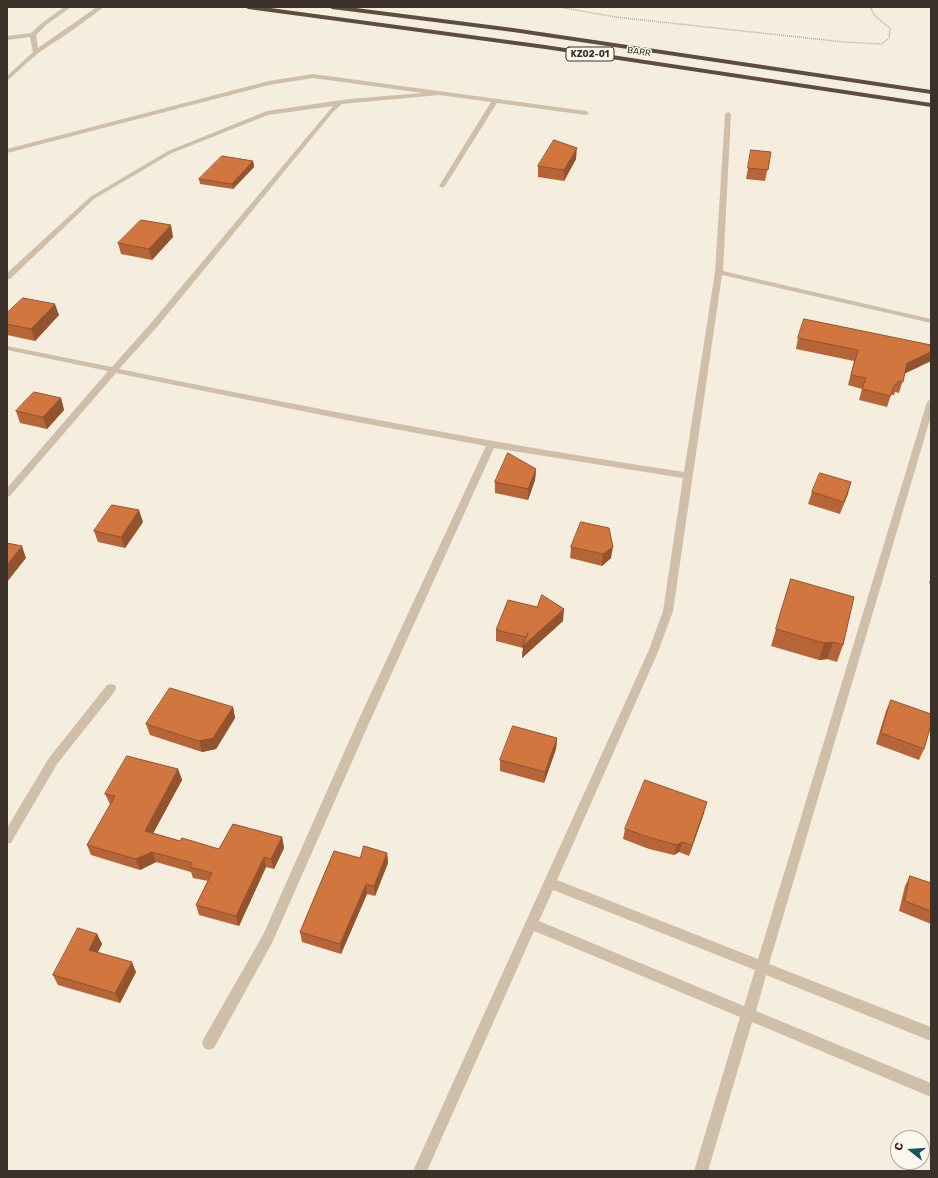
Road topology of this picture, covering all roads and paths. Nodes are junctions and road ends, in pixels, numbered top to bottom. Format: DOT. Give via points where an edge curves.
graph roads {
  1 [pos="68,7"];
  2 [pos="101,7"];
  3 [pos="248,7"];
  4 [pos="332,7"];
  5 [pos="559,7"];
  6 [pos="870,7"];
  7 [pos="33,35"];
  8 [pos="7,38"];
  9 [pos="36,52"];
  10 [pos="7,79"];
  11 [pos="931,92"];
  12 [pos="441,93"];
  13 [pos="495,101"];
  14 [pos="340,103"];
  15 [pos="931,105"];
  16 [pos="586,113"];
  17 [pos="728,114"];
  18 [pos="7,151"];
  19 [pos="442,186"];
  20 [pos="719,272"];
  21 [pos="7,277"];
  22 [pos="931,321"];
  23 [pos="7,348"];
  24 [pos="114,370"];
  25 [pos="931,402"];
  26 [pos="490,445"];
  27 [pos="688,476"];
  28 [pos="8,491"];
  29 [pos="111,688"];
  30 [pos="7,839"];
  31 [pos="550,883"];
  32 [pos="531,924"];
  33 [pos="762,967"];
  34 [pos="748,1014"];
  35 [pos="931,1034"];
  36 [pos="208,1043"];
  37 [pos="931,1090"];
  38 [pos="420,1171"];
  39 [pos="701,1171"];
  1 -- 7 [label="street"];
  2 -- 9 [label="street"];
  3 -- 15 [label="highway, BARR / KZ02-01" via="545,47"];
  4 -- 11 [label="highway, BARR / KZ02-01"];
  5 -- 6 [label="path" via="615,17 882,44 889,38 890,28 875,16"];
  7 -- 8 [label="street"];
  7 -- 9 [label="street"];
  9 -- 10 [label="street"];
  12 -- 13 [label="street"];
  12 -- 14 [label="street"];
  12 -- 18 [label="street" via="325,76 298,77"];
  13 -- 16 [label="street"];
  13 -- 19 [label="street"];
  14 -- 21 [label="street" via="267,113 170,152 92,198"];
  14 -- 24 [label="street" via="294,155 154,326"];
  17 -- 20 [label="street"];
  20 -- 22 [label="street"];
  20 -- 27 [label="street"];
  23 -- 24 [label="street"];
  24 -- 26 [label="street"];
  24 -- 28 [label="street"];
  25 -- 33 [label="street"];
  26 -- 27 [label="street"];
  26 -- 36 [label="street" via="268,939"];
  27 -- 31 [label="street" via="668,611 653,652"];
  29 -- 30 [label="street" via="53,761"];
  31 -- 32 [label="street"];
  31 -- 33 [label="street"];
  32 -- 34 [label="street"];
  32 -- 38 [label="street"];
  33 -- 34 [label="street"];
  33 -- 35 [label="street"];
  34 -- 37 [label="street"];
  34 -- 39 [label="street"];
}
